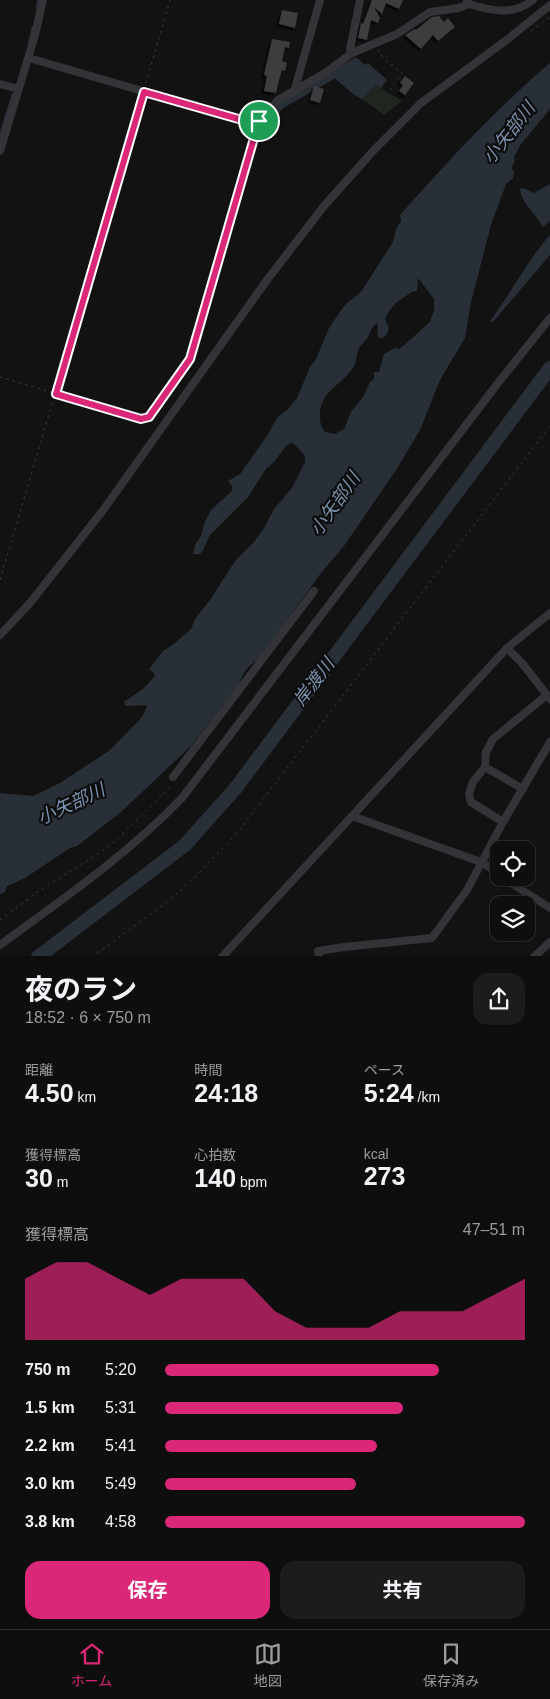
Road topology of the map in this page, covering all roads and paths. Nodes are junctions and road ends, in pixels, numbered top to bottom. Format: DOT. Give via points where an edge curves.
graph roads {
  1 [pos="43,0"];
  2 [pos="170,0"];
  3 [pos="320,0"];
  4 [pos="360,0"];
  5 [pos="533,0"];
  6 [pos="467,2"];
  7 [pos="550,4"];
  8 [pos="373,43"];
  9 [pos="352,53"];
  10 [pos="29,58"];
  11 [pos="0,84"];
  12 [pos="15,88"];
  13 [pos="144,92"];
  14 [pos="294,92"];
  15 [pos="389,94"];
  16 [pos="259,121"];
  17 [pos="0,152"];
  18 [pos="550,318"];
  19 [pos="0,378"];
  20 [pos="56,394"];
  21 [pos="550,426"];
  22 [pos="0,580"];
  23 [pos="314,591"];
  24 [pos="550,613"];
  25 [pos="0,635"];
  26 [pos="507,648"];
  27 [pos="548,697"];
  28 [pos="550,742"];
  29 [pos="485,767"];
  30 [pos="173,777"];
  31 [pos="523,789"];
  32 [pos="352,816"];
  33 [pos="503,822"];
  34 [pos="481,862"];
  35 [pos="490,868"];
  36 [pos="516,886"];
  37 [pos="550,908"];
  38 [pos="0,920"];
  39 [pos="550,942"];
  40 [pos="0,945"];
  41 [pos="92,956"];
  42 [pos="222,956"];
  43 [pos="320,956"];
  44 [pos="534,956"];
  1 -- 10 [label="street"];
  2 -- 13 [label="path"];
  3 -- 14 [label="street"];
  4 -- 9 [label="street" via="350,48"];
  5 -- 6 [label="street" via="526,6 505,12"];
  6 -- 8 [label="street" via="459,8 430,12 396,34"];
  7 -- 25 [label="street" via="420,103 324,206 267,280 104,509 30,603"];
  8 -- 9 [label="street"];
  8 -- 15 [label="path" via="384,59 402,73"];
  9 -- 14 [label="street"];
  10 -- 12 [label="street"];
  10 -- 13 [label="street"];
  11 -- 12 [label="street"];
  12 -- 17 [label="street"];
  13 -- 16 [label="street" via="249,122"];
  13 -- 20 [label="path"];
  14 -- 16 [label="street" via="278,100"];
  16 -- 20 [label="path" via="190,359 149,417 141,419"];
  18 -- 40 [label="street" via="182,798 127,850"];
  19 -- 20 [label="path"];
  20 -- 22 [label="path"];
  21 -- 41 [label="path" via="238,832 166,902"];
  23 -- 30 [label="street"];
  24 -- 26 [label="street"];
  26 -- 27 [label="street"];
  26 -- 32 [label="street"];
  27 -- 29 [label="street" via="492,739 486,752"];
  28 -- 31 [label="street"];
  29 -- 31 [label="street"];
  29 -- 33 [label="street" via="473,782 470,802"];
  30 -- 38 [label="path" via="176,781 110,846"];
  31 -- 33 [label="street"];
  32 -- 34 [label="street"];
  32 -- 42 [label="street"];
  33 -- 34 [label="street"];
  34 -- 35 [label="street"];
  34 -- 43 [label="street" via="467,890 432,938 318,951"];
  36 -- 37 [label="street"];
  39 -- 44 [label="street"];
}
